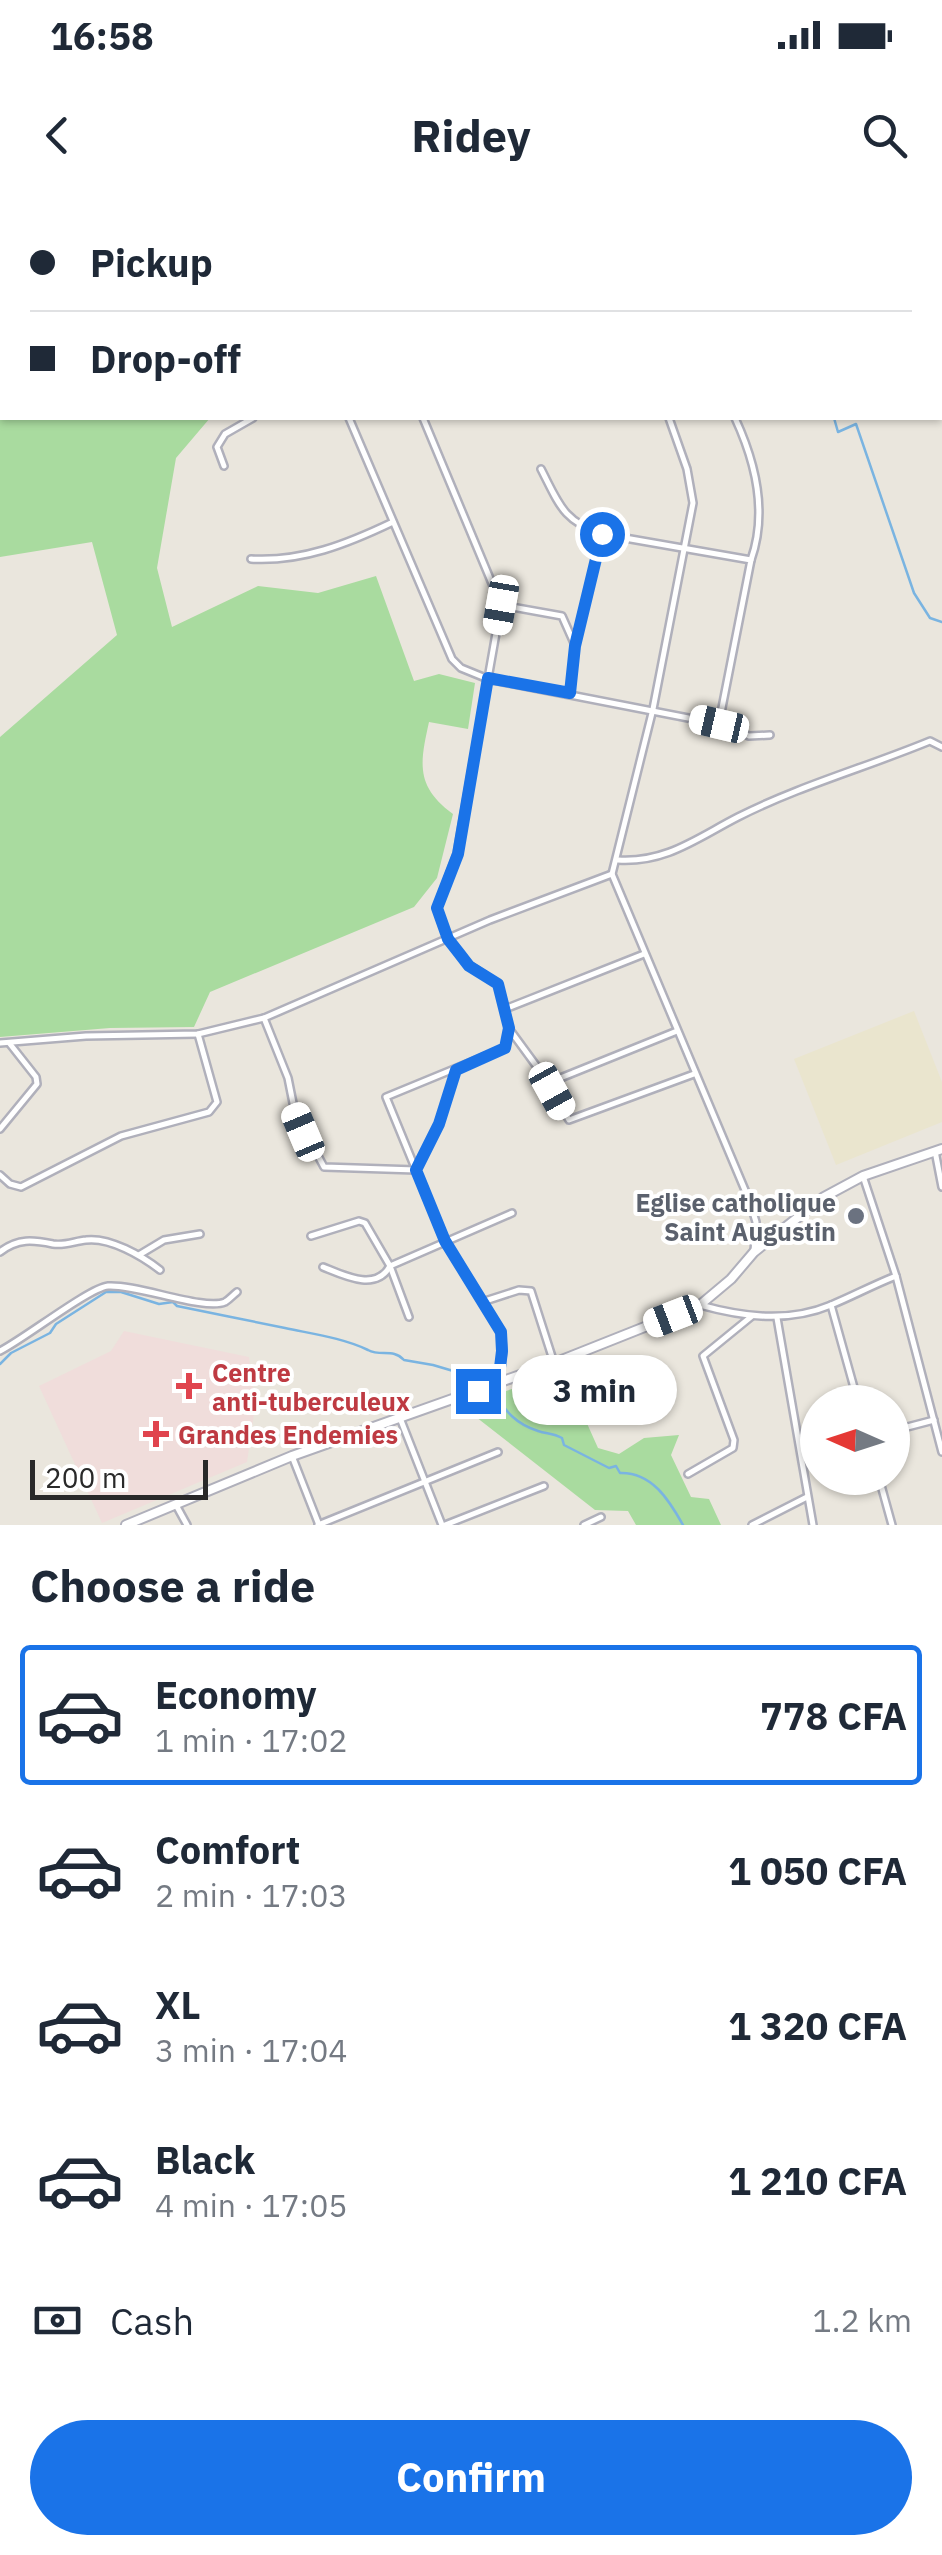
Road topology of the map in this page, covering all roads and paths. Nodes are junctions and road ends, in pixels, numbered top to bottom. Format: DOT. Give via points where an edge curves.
graph roads {
  1 [pos="250,420"];
  2 [pos="350,420"];
  3 [pos="425,420"];
  4 [pos="669,420"];
  5 [pos="736,420"];
  6 [pos="224,466"];
  7 [pos="541,469"];
  8 [pos="392,522"];
  9 [pos="602,534"];
  10 [pos="685,550"];
  11 [pos="251,559"];
  12 [pos="751,560"];
  13 [pos="501,605"];
  14 [pos="575,646"];
  15 [pos="488,678"];
  16 [pos="570,693"];
  17 [pos="653,709"];
  18 [pos="719,724"];
  19 [pos="770,735"];
  20 [pos="942,747"];
  21 [pos="618,860"];
  22 [pos="612,874"];
  23 [pos="448,939"];
  24 [pos="644,954"];
  25 [pos="506,1009"];
  26 [pos="264,1018"];
  27 [pos="509,1028"];
  28 [pos="678,1031"];
  29 [pos="198,1034"];
  30 [pos="0,1042"];
  31 [pos="9,1043"];
  32 [pos="456,1070"];
  33 [pos="694,1074"];
  34 [pos="548,1084"];
  35 [pos="0,1129"];
  36 [pos="938,1150"];
  37 [pos="416,1170"];
  38 [pos="0,1174"];
  39 [pos="863,1176"];
  40 [pos="942,1187"];
  41 [pos="512,1213"];
  42 [pos="200,1234"];
  43 [pos="311,1236"];
  44 [pos="445,1241"];
  45 [pos="0,1252"];
  46 [pos="754,1252"];
  47 [pos="138,1255"];
  48 [pos="323,1266"];
  49 [pos="390,1266"];
  50 [pos="160,1270"];
  51 [pos="896,1276"];
  52 [pos="238,1292"];
  53 [pos="481,1302"];
  54 [pos="700,1305"];
  55 [pos="831,1305"];
  56 [pos="752,1316"];
  57 [pos="408,1317"];
  58 [pos="777,1318"];
  59 [pos="0,1351"];
  60 [pos="554,1363"];
  61 [pos="498,1384"];
  62 [pos="853,1385"];
  63 [pos="400,1418"];
  64 [pos="934,1420"];
  65 [pos="910,1427"];
  66 [pos="800,1443"];
  67 [pos="498,1452"];
  68 [pos="942,1452"];
  69 [pos="292,1456"];
  70 [pos="688,1474"];
  71 [pos="426,1483"];
  72 [pos="544,1486"];
  73 [pos="807,1495"];
  74 [pos="883,1495"];
  75 [pos="807,1498"];
  76 [pos="174,1503"];
  77 [pos="601,1517"];
  78 [pos="890,1524"];
  79 [pos="126,1525"];
  80 [pos="187,1525"];
  81 [pos="319,1525"];
  82 [pos="444,1525"];
  83 [pos="584,1525"];
  84 [pos="752,1525"];
  85 [pos="813,1525"];
  1 -- 6 [label="street" via="220,440"];
  2 -- 8 [label="street"];
  3 -- 13 [label="street"];
  4 -- 10 [label="street" via="692,486"];
  5 -- 12 [label="street" via="756,473"];
  7 -- 9 [label="street" via="566,516"];
  8 -- 11 [label="street" via="298,558"];
  8 -- 15 [label="street" via="452,660"];
  9 -- 10 [label="street"];
  9 -- 14 [label="street"];
  10 -- 12 [label="street"];
  10 -- 17 [label="street"];
  12 -- 18 [label="street"];
  13 -- 14 [label="street" via="563,617"];
  13 -- 15 [label="street"];
  14 -- 16 [label="street"];
  15 -- 16 [label="street"];
  15 -- 23 [label="street" via="458,854 438,900"];
  16 -- 17 [label="street"];
  17 -- 18 [label="street"];
  17 -- 21 [label="street"];
  18 -- 19 [label="street" via="749,736"];
  20 -- 21 [label="street" via="930,741 844,774 736,818 680,850"];
  21 -- 22 [label="street"];
  22 -- 23 [label="street"];
  22 -- 24 [label="street"];
  23 -- 25 [label="street" via="469,966 498,984"];
  23 -- 26 [label="street"];
  24 -- 25 [label="street"];
  24 -- 28 [label="street"];
  25 -- 27 [label="street"];
  26 -- 29 [label="street"];
  26 -- 37 [label="street" via="295,1113 320,1163"];
  27 -- 32 [label="street" via="505,1048"];
  27 -- 34 [label="street"];
  28 -- 33 [label="street"];
  28 -- 34 [label="street"];
  29 -- 31 [label="street"];
  29 -- 38 [label="street" via="216,1102 209,1112 121,1136 21,1187"];
  30 -- 31 [label="street"];
  31 -- 35 [label="street" via="37,1084"];
  32 -- 37 [label="street"];
  32 -- 37 [label="street" via="386,1097"];
  33 -- 34 [label="street" via="571,1120"];
  33 -- 46 [label="street" via="750,1202"];
  36 -- 39 [label="main road"];
  36 -- 40 [label="street"];
  37 -- 44 [label="street"];
  39 -- 46 [label="main road" via="809,1207"];
  39 -- 51 [label="street"];
  41 -- 44 [label="street"];
  42 -- 47 [label="street" via="164,1240"];
  43 -- 49 [label="street" via="365,1223"];
  44 -- 49 [label="street"];
  44 -- 53 [label="street"];
  45 -- 47 [label="street" via="16,1242 86,1240"];
  46 -- 54 [label="main road"];
  47 -- 50 [label="street"];
  48 -- 49 [label="street" via="359,1280 386,1274"];
  49 -- 57 [label="street"];
  51 -- 55 [label="street"];
  51 -- 64 [label="street"];
  52 -- 59 [label="street" via="216,1303 104,1287"];
  53 -- 60 [label="street" via="531,1292"];
  53 -- 61 [label="street" via="501,1332"];
  54 -- 56 [label="street"];
  54 -- 60 [label="main road"];
  55 -- 58 [label="street"];
  55 -- 62 [label="street"];
  56 -- 58 [label="street"];
  56 -- 70 [label="street" via="703,1356 734,1448"];
  58 -- 66 [label="street"];
  60 -- 61 [label="main road"];
  61 -- 63 [label="main road"];
  63 -- 69 [label="main road"];
  63 -- 71 [label="street"];
  64 -- 65 [label="street"];
  64 -- 68 [label="street"];
  67 -- 71 [label="street"];
  69 -- 76 [label="main road"];
  69 -- 81 [label="street"];
  71 -- 81 [label="street"];
  71 -- 82 [label="street"];
  72 -- 82 [label="street"];
  73 -- 75 [label="street"];
  74 -- 78 [label="street"];
  75 -- 84 [label="street"];
  75 -- 85 [label="street"];
  76 -- 79 [label="main road"];
  76 -- 80 [label="street"];
  77 -- 83 [label="street"];
}
